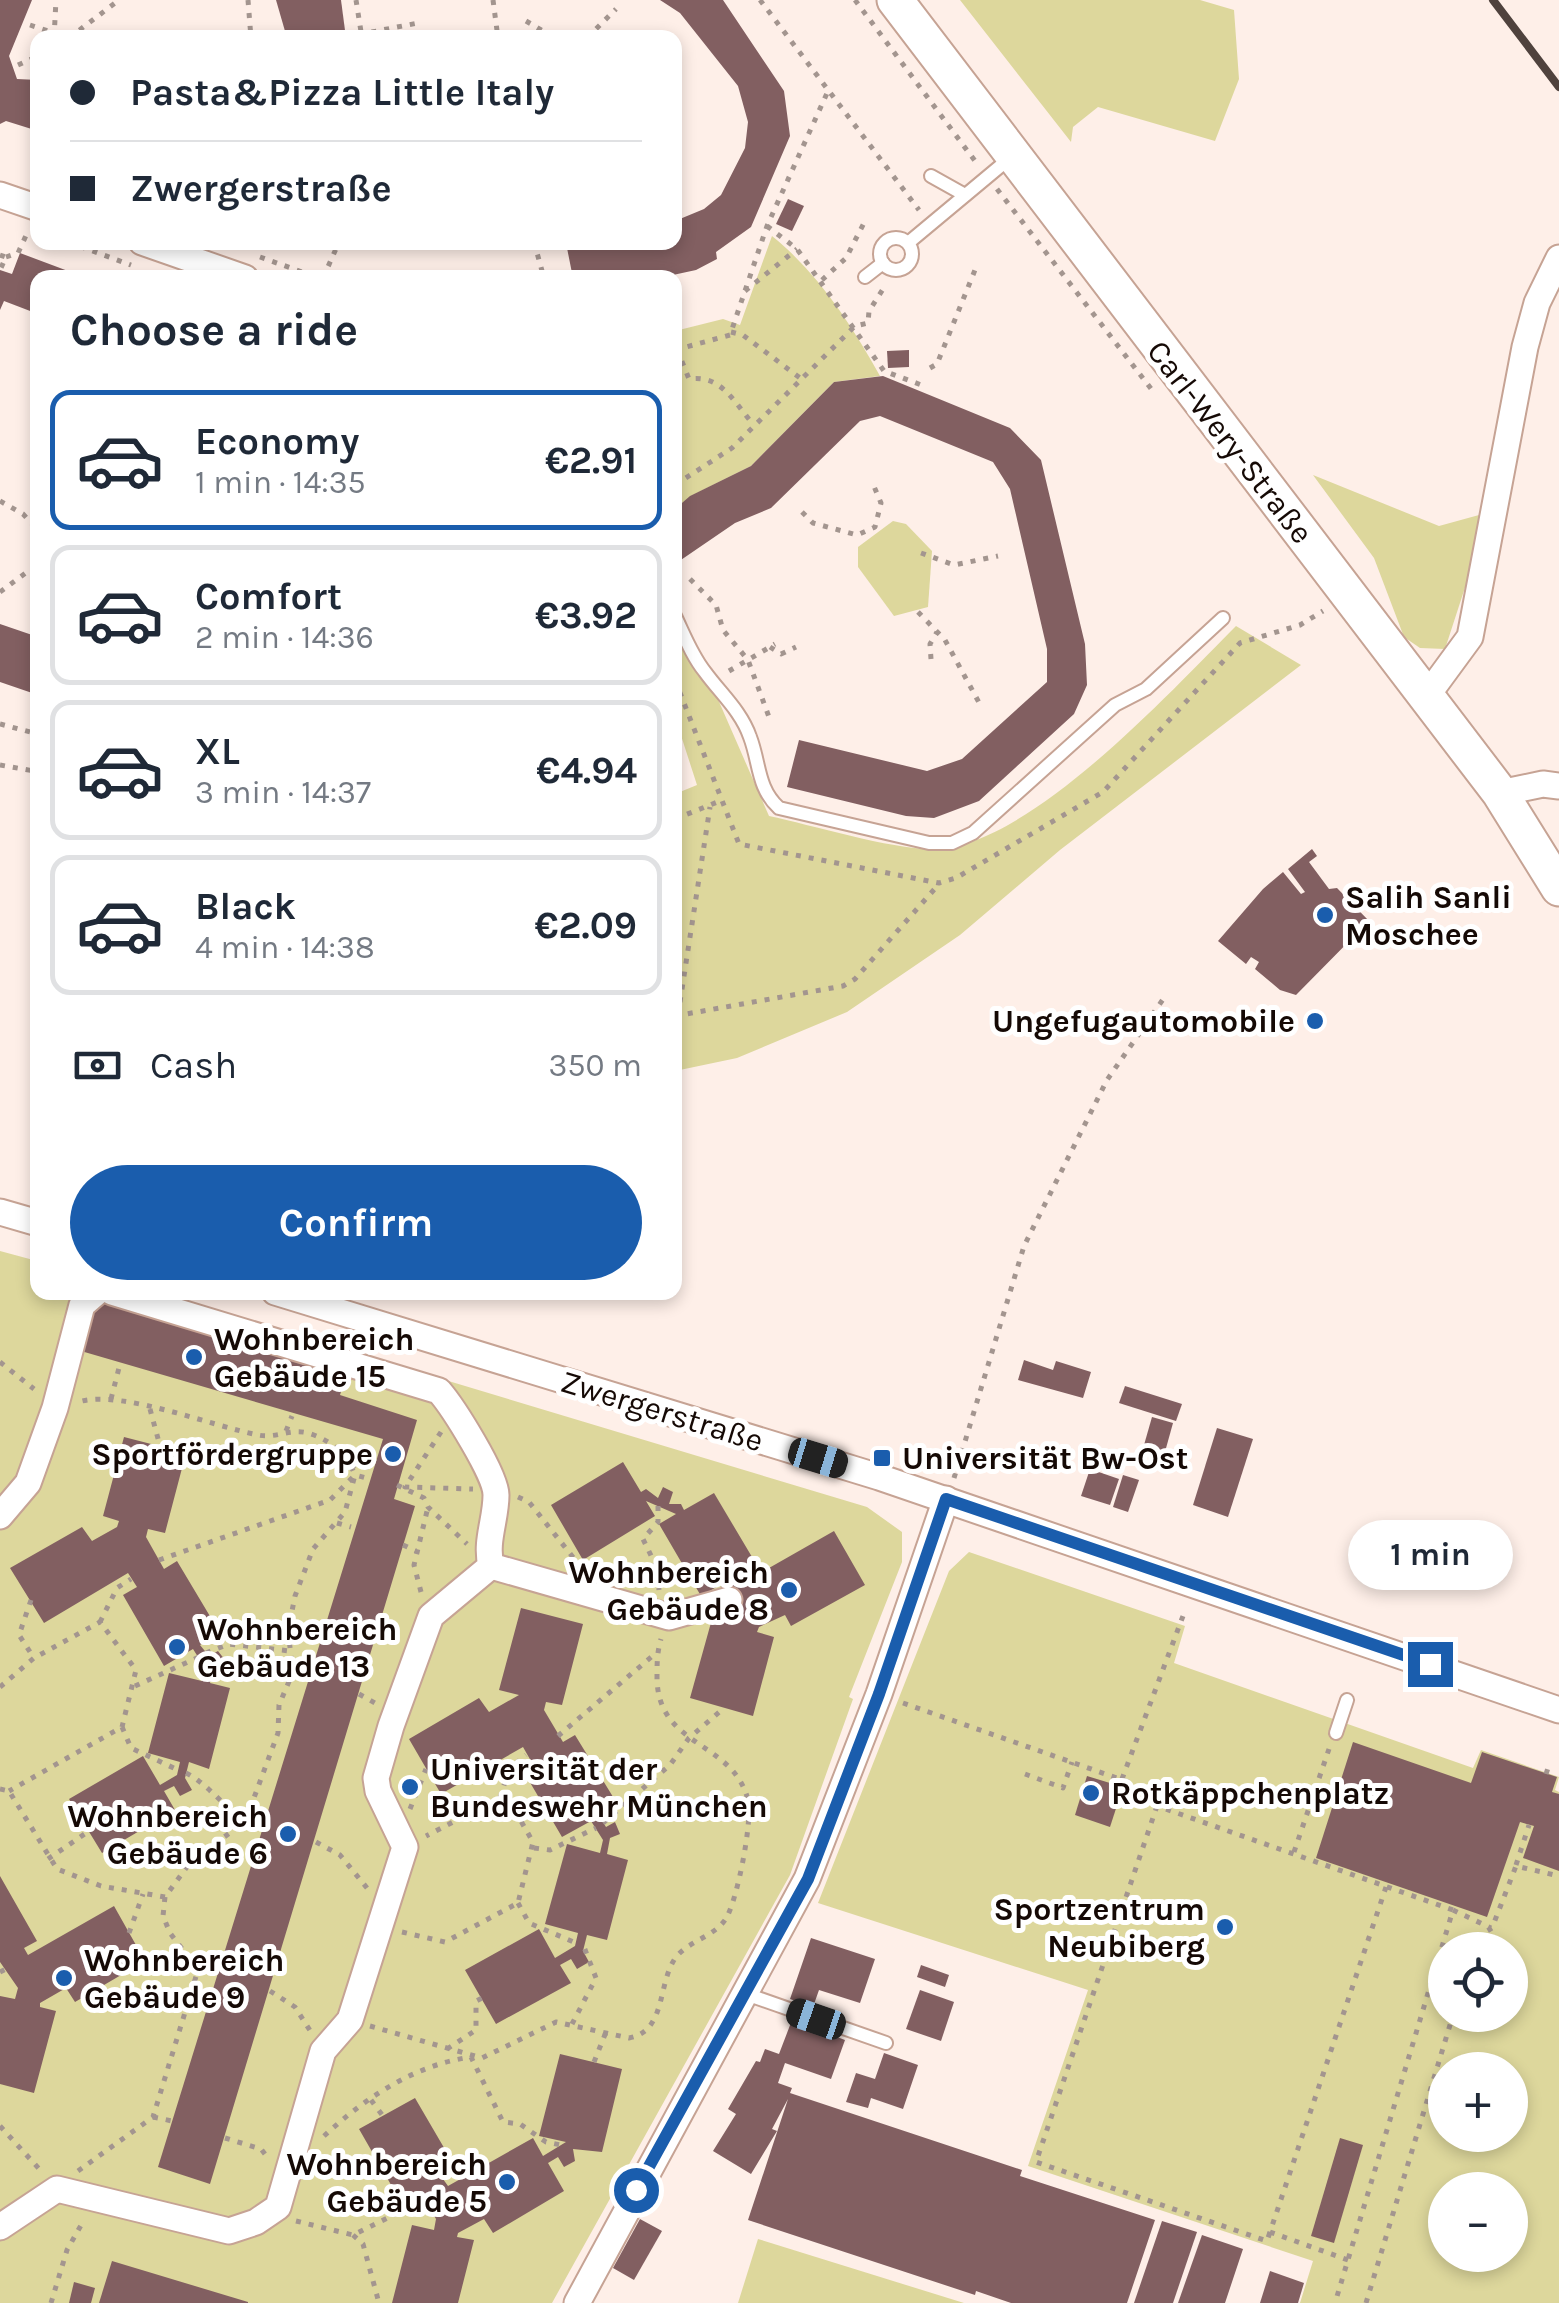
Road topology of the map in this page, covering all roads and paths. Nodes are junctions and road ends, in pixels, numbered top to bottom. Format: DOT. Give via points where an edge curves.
graph roads {
  1 [pos="56,0"];
  2 [pos="119,0"];
  3 [pos="248,0"];
  4 [pos="356,0"];
  5 [pos="494,0"];
  6 [pos="760,0"];
  7 [pos="895,0"];
  8 [pos="616,9"];
  9 [pos="526,21"];
  10 [pos="418,23"];
  11 [pos="30,25"];
  12 [pos="41,30"];
  13 [pos="53,30"];
  14 [pos="80,30"];
  15 [pos="250,30"];
  16 [pos="361,30"];
  17 [pos="385,30"];
  18 [pos="497,30"];
  19 [pos="541,30"];
  20 [pos="595,30"];
  21 [pos="30,60"];
  22 [pos="18,65"];
  23 [pos="828,91"];
  24 [pos="1012,156"];
  25 [pos="931,176"];
  26 [pos="0,195"];
  27 [pos="965,196"];
  28 [pos="30,216"];
  29 [pos="864,223"];
  30 [pos="930,224"];
  31 [pos="30,225"];
  32 [pos="767,226"];
  33 [pos="908,243"];
  34 [pos="797,249"];
  35 [pos="138,254"];
  36 [pos="3,256"];
  37 [pos="1559,258"];
  38 [pos="248,266"];
  39 [pos="887,266"];
  40 [pos="0,270"];
  41 [pos="974,270"];
  42 [pos="865,278"];
  43 [pos="822,280"];
  44 [pos="745,291"];
  45 [pos="855,326"];
  46 [pos="731,332"];
  47 [pos="682,348"];
  48 [pos="682,363"];
  49 [pos="930,368"];
  50 [pos="800,378"];
  51 [pos="924,386"];
  52 [pos="754,426"];
  53 [pos="682,480"];
  54 [pos="874,484"];
  55 [pos="0,502"];
  56 [pos="802,512"];
  57 [pos="30,521"];
  58 [pos="921,553"];
  59 [pos="998,556"];
  60 [pos="30,570"];
  61 [pos="690,579"];
  62 [pos="0,592"];
  63 [pos="1323,611"];
  64 [pos="918,612"];
  65 [pos="1224,618"];
  66 [pos="682,630"];
  67 [pos="938,632"];
  68 [pos="796,647"];
  69 [pos="930,659"];
  70 [pos="748,660"];
  71 [pos="729,671"];
  72 [pos="1426,697"];
  73 [pos="682,699"];
  74 [pos="982,708"];
  75 [pos="769,716"];
  76 [pos="0,724"];
  77 [pos="30,732"];
  78 [pos="0,765"];
  79 [pos="30,771"];
  80 [pos="1559,786"];
  81 [pos="1500,793"];
  82 [pos="720,800"];
  83 [pos="710,807"];
  84 [pos="682,817"];
  85 [pos="939,882"];
  86 [pos="1559,888"];
  87 [pos="682,978"];
  88 [pos="1166,995"];
  89 [pos="682,1014"];
  90 [pos="0,1212"];
  91 [pos="30,1221"];
  92 [pos="88,1300"];
  93 [pos="139,1300"];
  94 [pos="301,1300"];
  95 [pos="0,1362"];
  96 [pos="120,1364"];
  97 [pos="110,1399"];
  98 [pos="55,1408"];
  99 [pos="150,1409"];
  100 [pos="456,1410"];
  101 [pos="292,1416"];
  102 [pos="286,1431"];
  103 [pos="160,1446"];
  104 [pos="351,1465"];
  105 [pos="374,1468"];
  106 [pos="355,1476"];
  107 [pos="370,1479"];
  108 [pos="401,1486"];
  109 [pos="496,1490"];
  110 [pos="946,1499"];
  111 [pos="658,1506"];
  112 [pos="428,1508"];
  113 [pos="0,1516"];
  114 [pos="336,1524"];
  115 [pos="352,1527"];
  116 [pos="569,1537"];
  117 [pos="561,1542"];
  118 [pos="403,1545"];
  119 [pos="416,1551"];
  120 [pos="160,1560"];
  121 [pos="491,1566"];
  122 [pos="131,1579"];
  123 [pos="600,1597"];
  124 [pos="30,1600"];
  125 [pos="729,1600"];
  126 [pos="662,1615"];
  127 [pos="431,1616"];
  128 [pos="1183,1616"];
  129 [pos="100,1622"];
  130 [pos="658,1650"];
  131 [pos="290,1651"];
  132 [pos="34,1658"];
  133 [pos="293,1672"];
  134 [pos="306,1676"];
  135 [pos="135,1686"];
  136 [pos="0,1687"];
  137 [pos="879,1694"];
  138 [pos="1347,1700"];
  139 [pos="724,1708"];
  140 [pos="1559,1710"];
  141 [pos="122,1727"];
  142 [pos="1336,1732"];
  143 [pos="558,1736"];
  144 [pos="689,1738"];
  145 [pos="526,1755"];
  146 [pos="1072,1762"];
  147 [pos="1550,1762"];
  148 [pos="426,1768"];
  149 [pos="1025,1774"];
  150 [pos="1546,1774"];
  151 [pos="1122,1779"];
  152 [pos="0,1789"];
  153 [pos="10,1791"];
  154 [pos="500,1798"];
  155 [pos="1157,1806"];
  156 [pos="246,1822"];
  157 [pos="392,1823"];
  158 [pos="603,1823"];
  159 [pos="1530,1825"];
  160 [pos="261,1826"];
  161 [pos="595,1830"];
  162 [pos="89,1831"];
  163 [pos="316,1842"];
  164 [pos="405,1847"];
  165 [pos="534,1848"];
  166 [pos="1294,1853"];
  167 [pos="48,1859"];
  168 [pos="1516,1866"];
  169 [pos="1559,1876"];
  170 [pos="1386,1887"];
  171 [pos="143,1894"];
  172 [pos="164,1897"];
  173 [pos="518,1903"];
  174 [pos="1453,1910"];
  175 [pos="382,1918"];
  176 [pos="1492,1928"];
  177 [pos="129,1932"];
  178 [pos="1485,1932"];
  179 [pos="574,1944"];
  180 [pos="584,1947"];
  181 [pos="198,1970"];
  182 [pos="216,1973"];
  183 [pos="270,1991"];
  184 [pos="746,1994"];
  185 [pos="482,1998"];
  186 [pos="350,2020"];
  187 [pos="572,2024"];
  188 [pos="606,2032"];
  189 [pos="1448,2032"];
  190 [pos="886,2043"];
  191 [pos="446,2050"];
  192 [pos="323,2052"];
  193 [pos="471,2057"];
  194 [pos="594,2062"];
  195 [pos="371,2100"];
  196 [pos="383,2116"];
  197 [pos="153,2117"];
  198 [pos="172,2121"];
  199 [pos="0,2126"];
  200 [pos="224,2138"];
  201 [pos="320,2138"];
  202 [pos="561,2146"];
  203 [pos="286,2180"];
  204 [pos="58,2189"];
  205 [pos="424,2200"];
  206 [pos="98,2202"];
  207 [pos="278,2207"];
  208 [pos="0,2228"];
  209 [pos="1270,2232"];
  210 [pos="353,2235"];
  211 [pos="1348,2260"];
  212 [pos="51,2303"];
  213 [pos="379,2303"];
  214 [pos="577,2303"];
  215 [pos="1335,2303"];
  216 [pos="1366,2303"];
  1 -- 13 [label="path"];
  2 -- 14 [label="path"];
  3 -- 15 [label="path"];
  4 -- 16 [label="path"];
  5 -- 18 [label="path"];
  6 -- 23 [label="path"];
  7 -- 24 [label="main road, Carl-Wery-Straße"];
  8 -- 20 [label="path"];
  9 -- 19 [label="path"];
  10 -- 17 [label="path"];
  11 -- 12 [label="path"];
  21 -- 22 [label="path"];
  23 -- 30 [label="path"];
  23 -- 32 [label="path"];
  24 -- 27 [label="lane"];
  24 -- 72 [label="main road, Carl-Wery-Straße"];
  25 -- 27 [label="lane"];
  26 -- 28 [label="street"];
  27 -- 30 [label="lane"];
  29 -- 43 [label="path" via="846,258"];
  30 -- 33 [label="lane"];
  31 -- 36 [label="path" via="18,253"];
  32 -- 34 [label="path"];
  32 -- 44 [label="path"];
  33 -- 39 [label="lane" via="910,260 902,268"];
  33 -- 39 [label="lane" via="888,240 881,249"];
  34 -- 43 [label="path"];
  34 -- 44 [label="path"];
  35 -- 38 [label="street"];
  36 -- 40 [label="path"];
  37 -- 72 [label="street" via="1525,347 1470,638"];
  39 -- 42 [label="lane"];
  39 -- 45 [label="path" via="868,322"];
  41 -- 49 [label="path"];
  43 -- 45 [label="path"];
  44 -- 46 [label="path"];
  45 -- 50 [label="path"];
  45 -- 51 [label="path" via="884,371"];
  46 -- 47 [label="path"];
  46 -- 50 [label="path"];
  48 -- 52 [label="path" via="689,379 708,376 719,383"];
  50 -- 52 [label="path"];
  52 -- 53 [label="path"];
  54 -- 56 [label="path" via="881,503 874,527 857,535 813,523"];
  55 -- 57 [label="path"];
  58 -- 59 [label="path" via="954,565"];
  60 -- 62 [label="path"];
  61 -- 70 [label="path" via="716,604 723,630"];
  63 -- 85 [label="path" via="1240,643 1088,805"];
  64 -- 67 [label="path"];
  65 -- 66 [label="lane" via="1146,689 1114,705 999,812 952,843 780,808 769,799 738,712 703,671"];
  67 -- 69 [label="path"];
  67 -- 74 [label="path"];
  68 -- 70 [label="path" via="782,654 772,645"];
  70 -- 71 [label="path"];
  70 -- 75 [label="path"];
  72 -- 81 [label="main road, Carl-Wery-Straße"];
  73 -- 82 [label="path"];
  76 -- 77 [label="path"];
  78 -- 79 [label="path"];
  80 -- 81 [label="street"];
  81 -- 86 [label="main road, Carl-Wery-Straße"];
  82 -- 83 [label="path"];
  82 -- 85 [label="path" via="739,844"];
  83 -- 84 [label="path"];
  83 -- 87 [label="path"];
  85 -- 89 [label="path" via="843,986"];
  88 -- 110 [label="path" via="1107,1080 1024,1246"];
  90 -- 91 [label="street"];
  92 -- 98 [label="street"];
  93 -- 100 [label="street" via="439,1390"];
  94 -- 110 [label="street, Zwergerstraße"];
  95 -- 98 [label="path"];
  96 -- 97 [label="path"];
  97 -- 98 [label="path"];
  97 -- 99 [label="path"];
  98 -- 113 [label="street" via="28,1483"];
  99 -- 102 [label="path" via="264,1436"];
  99 -- 103 [label="path"];
  100 -- 108 [label="path"];
  100 -- 109 [label="street"];
  101 -- 102 [label="path"];
  102 -- 104 [label="path" via="314,1434"];
  104 -- 105 [label="path"];
  104 -- 106 [label="path"];
  106 -- 107 [label="path"];
  106 -- 114 [label="path"];
  106 -- 120 [label="path" via="330,1500"];
  108 -- 109 [label="path"];
  108 -- 112 [label="path" via="424,1498"];
  109 -- 117 [label="path" via="529,1502"];
  109 -- 121 [label="street"];
  110 -- 137 [label="street"];
  110 -- 140 [label="street, Zwergerstraße"];
  111 -- 126 [label="path" via="658,1522 643,1539 660,1581"];
  112 -- 119 [label="path"];
  112 -- 121 [label="path"];
  114 -- 115 [label="path"];
  114 -- 131 [label="path" via="313,1549 295,1596"];
  116 -- 117 [label="path"];
  117 -- 123 [label="path"];
  118 -- 119 [label="path"];
  119 -- 127 [label="path" via="416,1580"];
  121 -- 123 [label="street"];
  121 -- 127 [label="street"];
  122 -- 129 [label="path" via="117,1588"];
  123 -- 126 [label="street"];
  124 -- 132 [label="path" via="19,1634"];
  125 -- 126 [label="street"];
  126 -- 130 [label="path"];
  127 -- 157 [label="street" via="376,1778"];
  128 -- 151 [label="path"];
  129 -- 132 [label="path"];
  129 -- 135 [label="path" via="136,1670"];
  130 -- 143 [label="path"];
  130 -- 144 [label="path" via="662,1711"];
  131 -- 133 [label="path"];
  131 -- 135 [label="path" via="229,1644"];
  132 -- 136 [label="path"];
  133 -- 134 [label="path"];
  133 -- 156 [label="path"];
  135 -- 141 [label="path"];
  137 -- 146 [label="path"];
  137 -- 184 [label="street" via="808,1879"];
  138 -- 142 [label="lane"];
  139 -- 144 [label="path"];
  141 -- 153 [label="path"];
  141 -- 156 [label="path" via="132,1748 200,1780"];
  142 -- 166 [label="path"];
  144 -- 158 [label="path" via="670,1765"];
  144 -- 188 [label="path" via="736,1776 749,1802 735,1893 726,1919 675,1958 647,2030 629,2038"];
  145 -- 154 [label="path" via="509,1768"];
  146 -- 149 [label="path" via="1063,1788"];
  146 -- 151 [label="path"];
  147 -- 150 [label="path"];
  148 -- 157 [label="path" via="414,1805"];
  151 -- 155 [label="path"];
  152 -- 153 [label="path"];
  153 -- 167 [label="path"];
  154 -- 164 [label="path"];
  154 -- 165 [label="path"];
  155 -- 166 [label="path"];
  155 -- 209 [label="path" via="1036,2162 1266,2241"];
  156 -- 160 [label="path"];
  156 -- 172 [label="path" via="192,1860"];
  157 -- 164 [label="street"];
  159 -- 168 [label="path"];
  161 -- 165 [label="path" via="550,1850"];
  162 -- 167 [label="path"];
  163 -- 175 [label="path" via="340,1855"];
  164 -- 175 [label="street"];
  165 -- 173 [label="path"];
  166 -- 170 [label="path"];
  167 -- 171 [label="path" via="76,1879"];
  168 -- 169 [label="path"];
  168 -- 176 [label="path"];
  170 -- 174 [label="path"];
  170 -- 209 [label="path"];
  171 -- 172 [label="path"];
  171 -- 177 [label="path"];
  172 -- 181 [label="path" via="170,1934"];
  173 -- 175 [label="path" via="445,1942"];
  173 -- 179 [label="path" via="529,1923"];
  174 -- 176 [label="path"];
  174 -- 211 [label="path"];
  175 -- 186 [label="street"];
  176 -- 178 [label="path"];
  180 -- 187 [label="path" via="596,1978"];
  181 -- 182 [label="path"];
  181 -- 197 [label="path"];
  183 -- 192 [label="path" via="295,2007"];
  184 -- 190 [label="lane"];
  184 -- 214 [label="street"];
  185 -- 191 [label="path" via="476,2001 476,2030"];
  186 -- 191 [label="path"];
  186 -- 192 [label="street"];
  187 -- 188 [label="path"];
  187 -- 193 [label="path" via="556,2022 493,2056"];
  188 -- 194 [label="path"];
  189 -- 216 [label="path"];
  191 -- 193 [label="path"];
  192 -- 203 [label="street"];
  193 -- 195 [label="path" via="416,2071"];
  193 -- 202 [label="path" via="503,2122"];
  195 -- 196 [label="path"];
  195 -- 201 [label="path"];
  197 -- 198 [label="path"];
  197 -- 204 [label="path"];
  199 -- 204 [label="path"];
  200 -- 203 [label="path" via="260,2149"];
  203 -- 207 [label="street"];
  204 -- 206 [label="street"];
  204 -- 208 [label="street"];
  205 -- 210 [label="path"];
  206 -- 207 [label="street" via="229,2231"];
  206 -- 212 [label="path" via="66,2250"];
  207 -- 210 [label="path" via="300,2223"];
  209 -- 211 [label="path"];
  210 -- 213 [label="path" via="363,2244"];
  211 -- 215 [label="path"];
}
